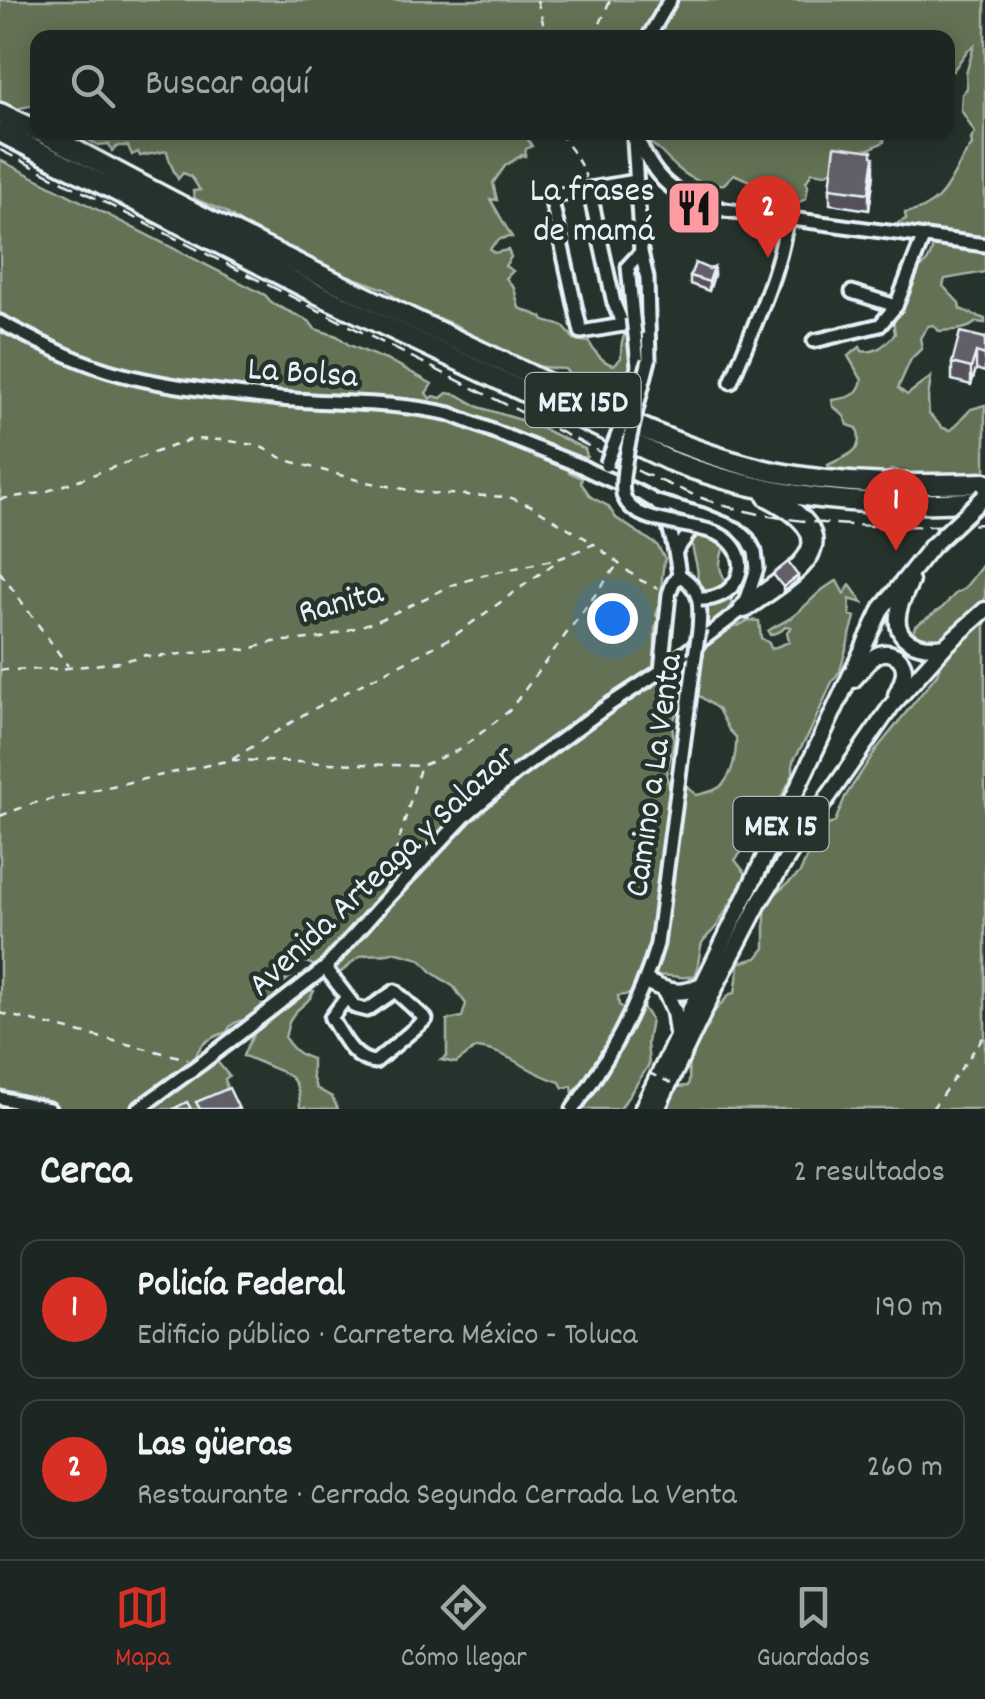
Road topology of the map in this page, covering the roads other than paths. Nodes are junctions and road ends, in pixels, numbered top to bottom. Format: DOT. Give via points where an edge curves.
graph roads {
  1 [pos="670,0"];
  2 [pos="653,30"];
  3 [pos="0,112"];
  4 [pos="30,127"];
  5 [pos="0,132"];
  6 [pos="55,140"];
  7 [pos="634,140"];
  8 [pos="638,140"];
  9 [pos="636,181"];
  10 [pos="589,189"];
  11 [pos="787,219"];
  12 [pos="923,238"];
  13 [pos="985,245"];
  14 [pos="642,252"];
  15 [pos="852,292"];
  16 [pos="896,306"];
  17 [pos="0,322"];
  18 [pos="628,322"];
  19 [pos="648,329"];
  20 [pos="814,341"];
  21 [pos="731,382"];
  22 [pos="603,471"];
  23 [pos="744,485"];
  24 [pos="985,492"];
  25 [pos="657,502"];
  26 [pos="703,515"];
  27 [pos="676,552"];
  28 [pos="919,562"];
  29 [pos="679,575"];
  30 [pos="701,599"];
  31 [pos="744,608"];
  32 [pos="985,610"];
  33 [pos="945,646"];
  34 [pos="661,670"];
  35 [pos="842,693"];
  36 [pos="892,705"];
  37 [pos="324,968"];
  38 [pos="646,981"];
  39 [pos="701,986"];
  40 [pos="665,991"];
  41 [pos="346,998"];
  42 [pos="677,1038"];
  43 [pos="0,1098"];
  44 [pos="140,1108"];
  45 [pos="49,1109"];
  46 [pos="573,1109"];
  47 [pos="642,1109"];
  48 [pos="657,1109"];
  1 -- 2 [label="street"];
  3 -- 4 [label="highway, MEX 15D"];
  5 -- 23 [label="highway, MEX 15D" via="610,433"];
  6 -- 24 [label="highway, MEX 15D" via="465,344 708,455 826,480"];
  7 -- 9 [label="street"];
  8 -- 11 [label="street" via="651,165 682,196"];
  9 -- 10 [label="street"];
  9 -- 14 [label="street"];
  10 -- 18 [label="street" via="614,302"];
  10 -- 18 [label="street" via="551,197 581,332"];
  11 -- 12 [label="street"];
  11 -- 21 [label="street"];
  12 -- 13 [label="street"];
  12 -- 16 [label="street"];
  14 -- 18 [label="street" via="628,266"];
  14 -- 19 [label="street"];
  15 -- 16 [label="street"];
  16 -- 20 [label="street" via="880,325"];
  17 -- 22 [label="street, La Bolsa" via="71,357 133,377 283,399 428,409"];
  18 -- 19 [label="street"];
  18 -- 22 [label="street, bridge" via="638,366"];
  19 -- 30 [label="street, bridge" via="649,360 623,494 643,515 717,534 732,545 740,562 737,580 725,594"];
  22 -- 25 [label="street"];
  23 -- 24 [label="highway, MEX 15D" via="872,504"];
  23 -- 31 [label="highway" via="799,516 812,545 798,568"];
  24 -- 28 [label="main road, MEX 15, bridge"];
  25 -- 26 [label="street"];
  25 -- 27 [label="street"];
  26 -- 27 [label="street"];
  26 -- 31 [label="street" via="736,528 752,546 757,568"];
  27 -- 29 [label="street"];
  28 -- 33 [label="main road" via="899,608 899,626 914,645"];
  28 -- 35 [label="main road, MEX 15" via="882,608"];
  29 -- 30 [label="street"];
  29 -- 34 [label="street" via="669,594"];
  30 -- 38 [label="street, Camino a La Venta, bridge" via="657,944"];
  31 -- 34 [label="street, Avenida Arteaga y Salazar"];
  32 -- 33 [label="main road, MEX 15"];
  33 -- 36 [label="main road, MEX 15"];
  34 -- 37 [label="street, Avenida Arteaga y Salazar" via="466,815"];
  35 -- 36 [label="main road" via="874,657 892,654 904,671"];
  35 -- 39 [label="main road, MEX 15"];
  36 -- 48 [label="main road, MEX 15" via="759,903"];
  37 -- 41 [label="street"];
  37 -- 44 [label="street, Avenida Arteaga y Salazar"];
  38 -- 40 [label="main road"];
  38 -- 46 [label="street, Camino a La Venta"];
  39 -- 40 [label="main road"];
  39 -- 42 [label="main road, MEX 15"];
  40 -- 42 [label="main road"];
  41 -- 41 [label="street" via="366,1010 395,991 426,1019 375,1062 365,1062 331,1018"];
  42 -- 47 [label="main road, MEX 15"];
  43 -- 45 [label="street"];
}
